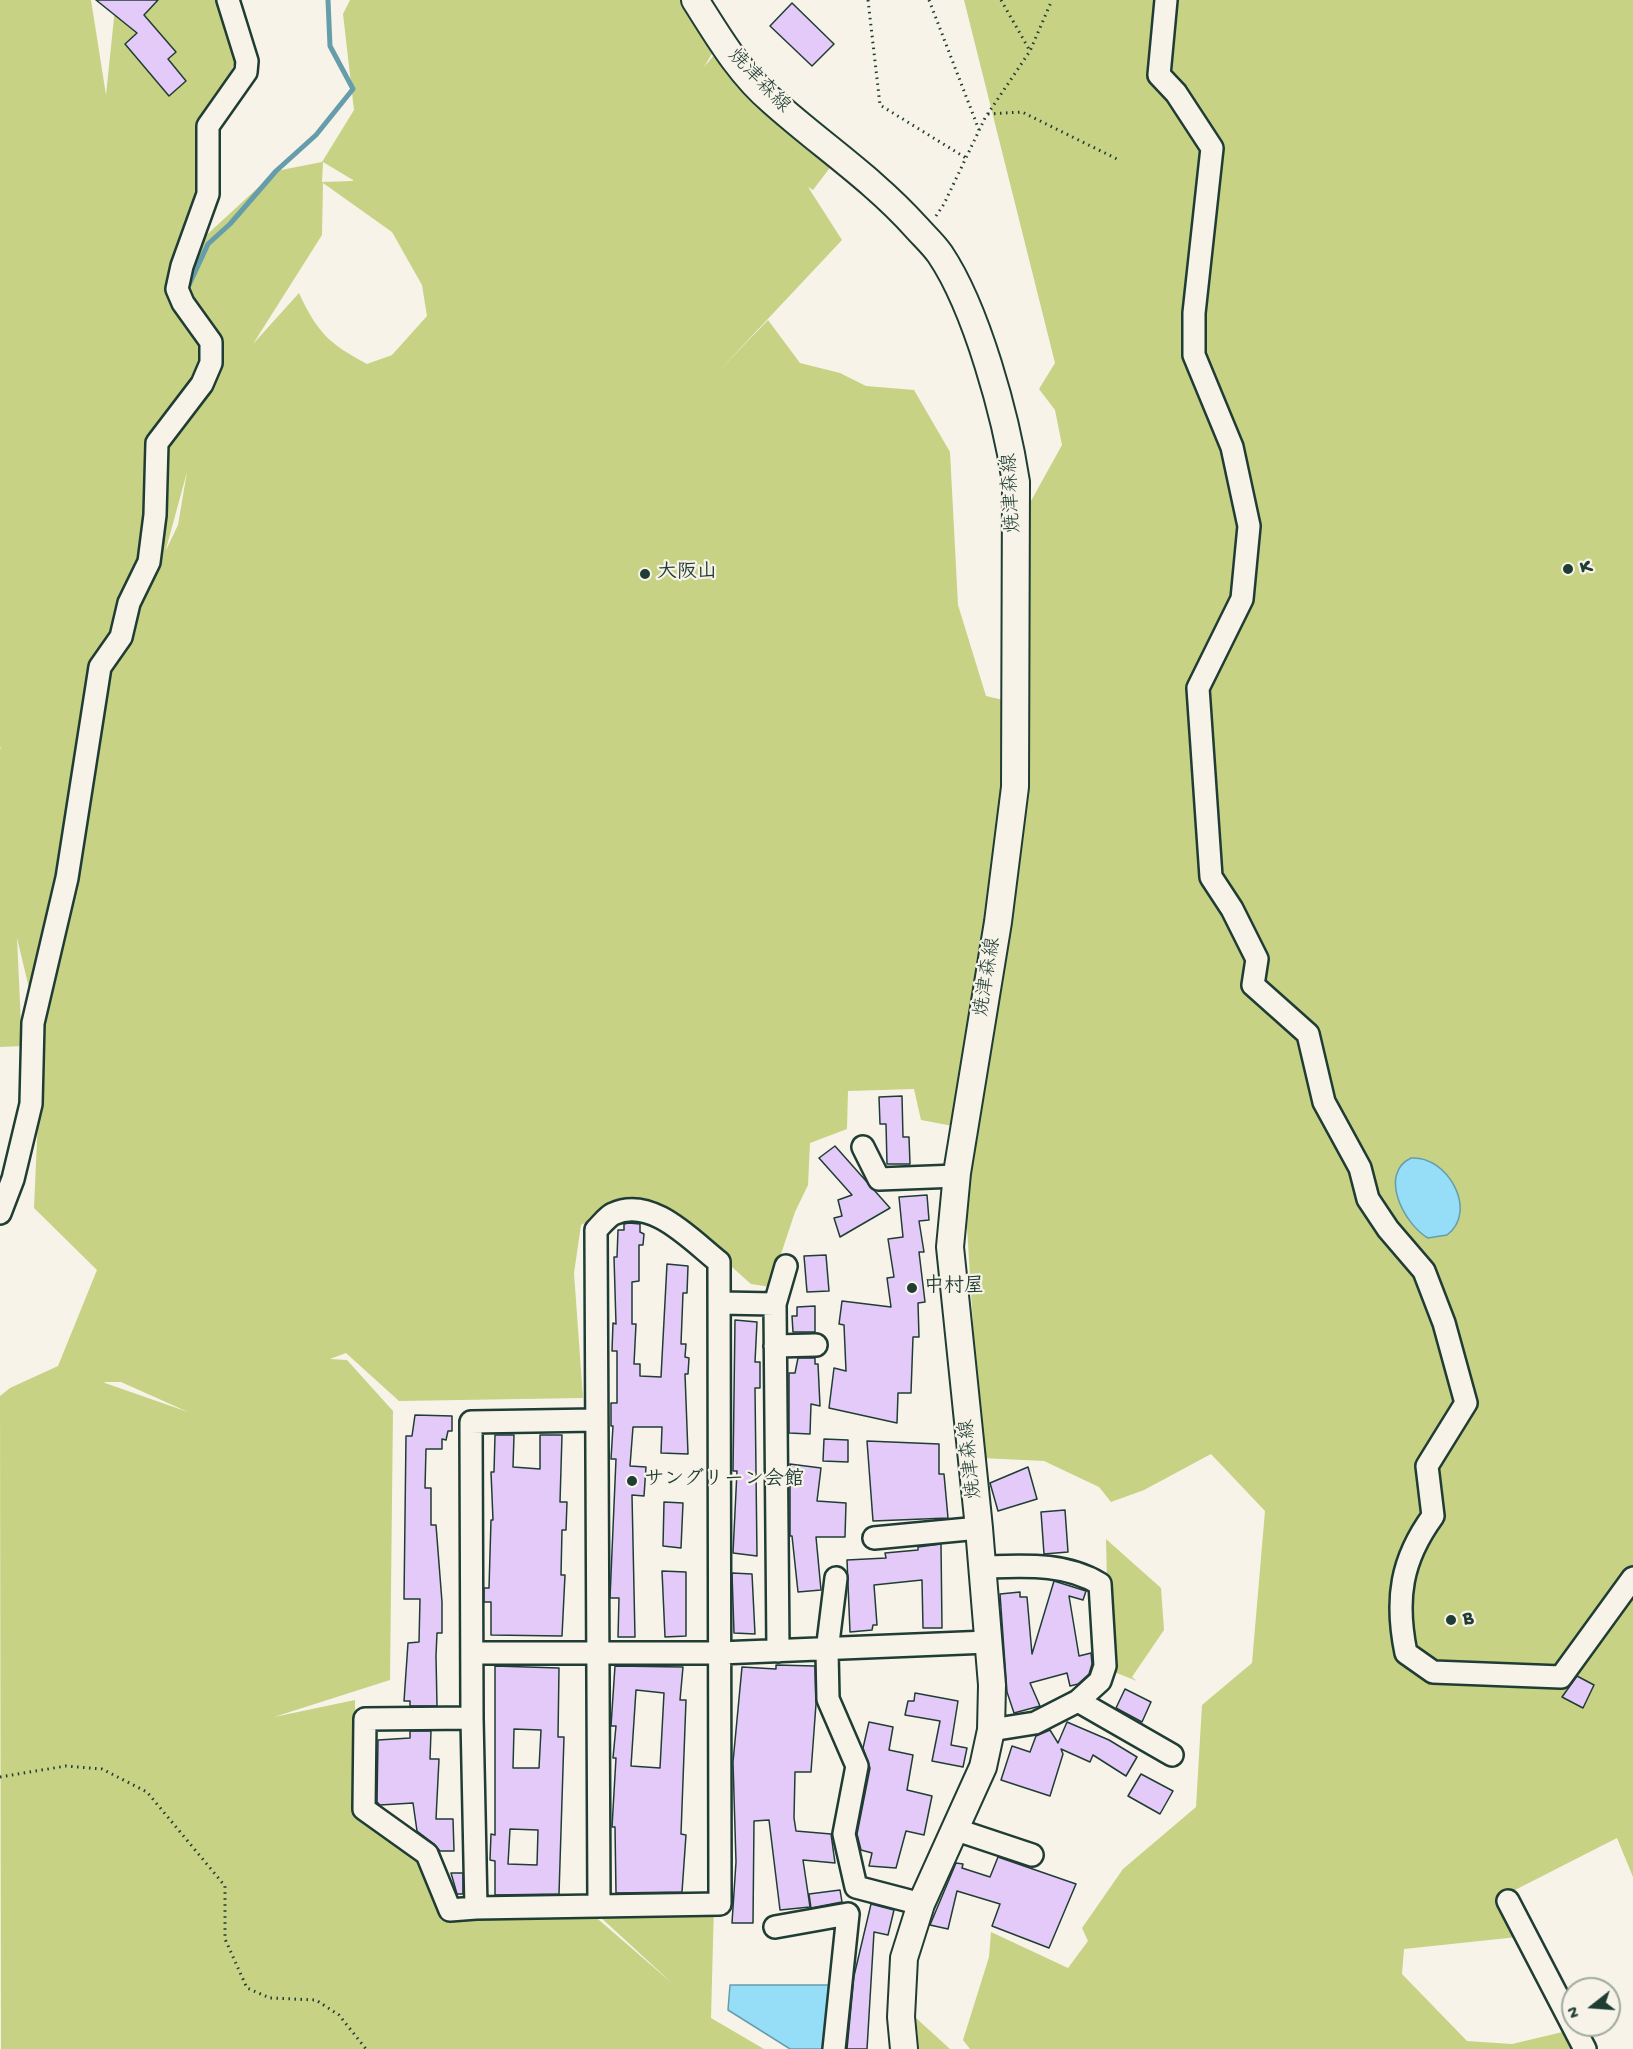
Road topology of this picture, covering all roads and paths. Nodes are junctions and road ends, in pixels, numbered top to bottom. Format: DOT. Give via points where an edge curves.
graph roads {
  1 [pos="228,0"];
  2 [pos="695,0"];
  3 [pos="868,0"];
  4 [pos="929,0"];
  5 [pos="1001,0"];
  6 [pos="1052,0"];
  7 [pos="1166,0"];
  8 [pos="1030,51"];
  9 [pos="988,114"];
  10 [pos="979,130"];
  11 [pos="966,158"];
  12 [pos="1119,160"];
  13 [pos="922,234"];
  14 [pos="863,1147"];
  15 [pos="957,1176"];
  16 [pos="0,1213"];
  17 [pos="786,1266"];
  18 [pos="720,1304"];
  19 [pos="775,1304"];
  20 [pos="816,1345"];
  21 [pos="775,1346"];
  22 [pos="596,1420"];
  23 [pos="979,1528"];
  24 [pos="874,1538"];
  25 [pos="982,1567"];
  26 [pos="836,1578"];
  27 [pos="1633,1578"];
  28 [pos="988,1642"];
  29 [pos="778,1651"];
  30 [pos="827,1651"];
  31 [pos="474,1653"];
  32 [pos="720,1653"];
  33 [pos="598,1654"];
  34 [pos="1078,1701"];
  35 [pos="472,1718"];
  36 [pos="991,1730"];
  37 [pos="1172,1755"];
  38 [pos="0,1777"];
  39 [pos="954,1829"];
  40 [pos="1032,1855"];
  41 [pos="1508,1900"];
  42 [pos="921,1904"];
  43 [pos="599,1906"];
  44 [pos="476,1908"];
  45 [pos="776,1927"];
  46 [pos="366,2049"];
  47 [pos="834,2049"];
  48 [pos="904,2049"];
  49 [pos="1585,2049"];
  1 -- 16 [label="street" via="247,61 246,72 208,126 208,194 177,289 211,342 211,363 202,384 157,443 149,562 129,603 121,637 100,667 66,878 33,1023 31,1104 13,1179"];
  2 -- 13 [label="main road, 焼津森線" via="732,59 770,100 892,200"];
  3 -- 11 [label="path" via="880,105"];
  4 -- 10 [label="path"];
  5 -- 8 [label="path"];
  6 -- 8 [label="path"];
  7 -- 27 [label="street" via="1159,75 1176,93 1212,148 1194,313 1194,355 1232,447 1249,526 1242,599 1198,688 1211,877 1257,959 1253,985 1308,1034 1324,1102 1360,1168 1368,1199 1424,1271 1444,1323 1466,1403 1427,1466 1433,1515 1405,1566 1400,1622 1406,1653 1433,1672 1561,1677"];
  8 -- 9 [label="path"];
  9 -- 10 [label="path"];
  9 -- 12 [label="path" via="1022,112"];
  10 -- 11 [label="path"];
  11 -- 13 [label="path" via="944,204"];
  13 -- 15 [label="main road, 焼津森線" via="939,253 956,285 979,342 1010,439 1016,482 1015,787 998,922"];
  14 -- 15 [label="street" via="879,1179"];
  15 -- 23 [label="main road, 焼津森線" via="950,1246"];
  17 -- 19 [label="street"];
  18 -- 19 [label="street"];
  18 -- 22 [label="street" via="719,1262 664,1219 633,1208 611,1214 596,1230"];
  18 -- 32 [label="street"];
  19 -- 21 [label="street"];
  20 -- 21 [label="street"];
  21 -- 29 [label="street"];
  22 -- 31 [label="street" via="471,1422"];
  22 -- 33 [label="street"];
  23 -- 24 [label="street"];
  23 -- 25 [label="main road, 焼津森線"];
  25 -- 28 [label="main road, 焼津森線"];
  25 -- 34 [label="street" via="1041,1565 1100,1584 1105,1666 1100,1681"];
  26 -- 30 [label="street"];
  28 -- 30 [label="street"];
  28 -- 36 [label="main road, 焼津森線"];
  29 -- 30 [label="street"];
  29 -- 32 [label="street"];
  30 -- 42 [label="street" via="828,1699 857,1766 844,1834 856,1887"];
  31 -- 33 [label="street"];
  31 -- 35 [label="street"];
  32 -- 33 [label="street"];
  32 -- 43 [label="street" via="720,1904"];
  33 -- 43 [label="street"];
  34 -- 36 [label="street" via="1035,1723"];
  34 -- 37 [label="street"];
  35 -- 44 [label="street"];
  35 -- 44 [label="street" via="365,1719 364,1809 427,1854 450,1910"];
  36 -- 39 [label="main road, 焼津森線" via="983,1767"];
  38 -- 46 [label="path" via="66,1766 102,1769 147,1792 225,1886 225,1939 247,1988 270,1998 316,2000 339,2015"];
  39 -- 40 [label="street"];
  39 -- 42 [label="main road, 焼津森線"];
  41 -- 49 [label="street"];
  42 -- 48 [label="main road, 焼津森線" via="904,1958"];
  43 -- 44 [label="street"];
  45 -- 47 [label="street" via="848,1914"];
}
